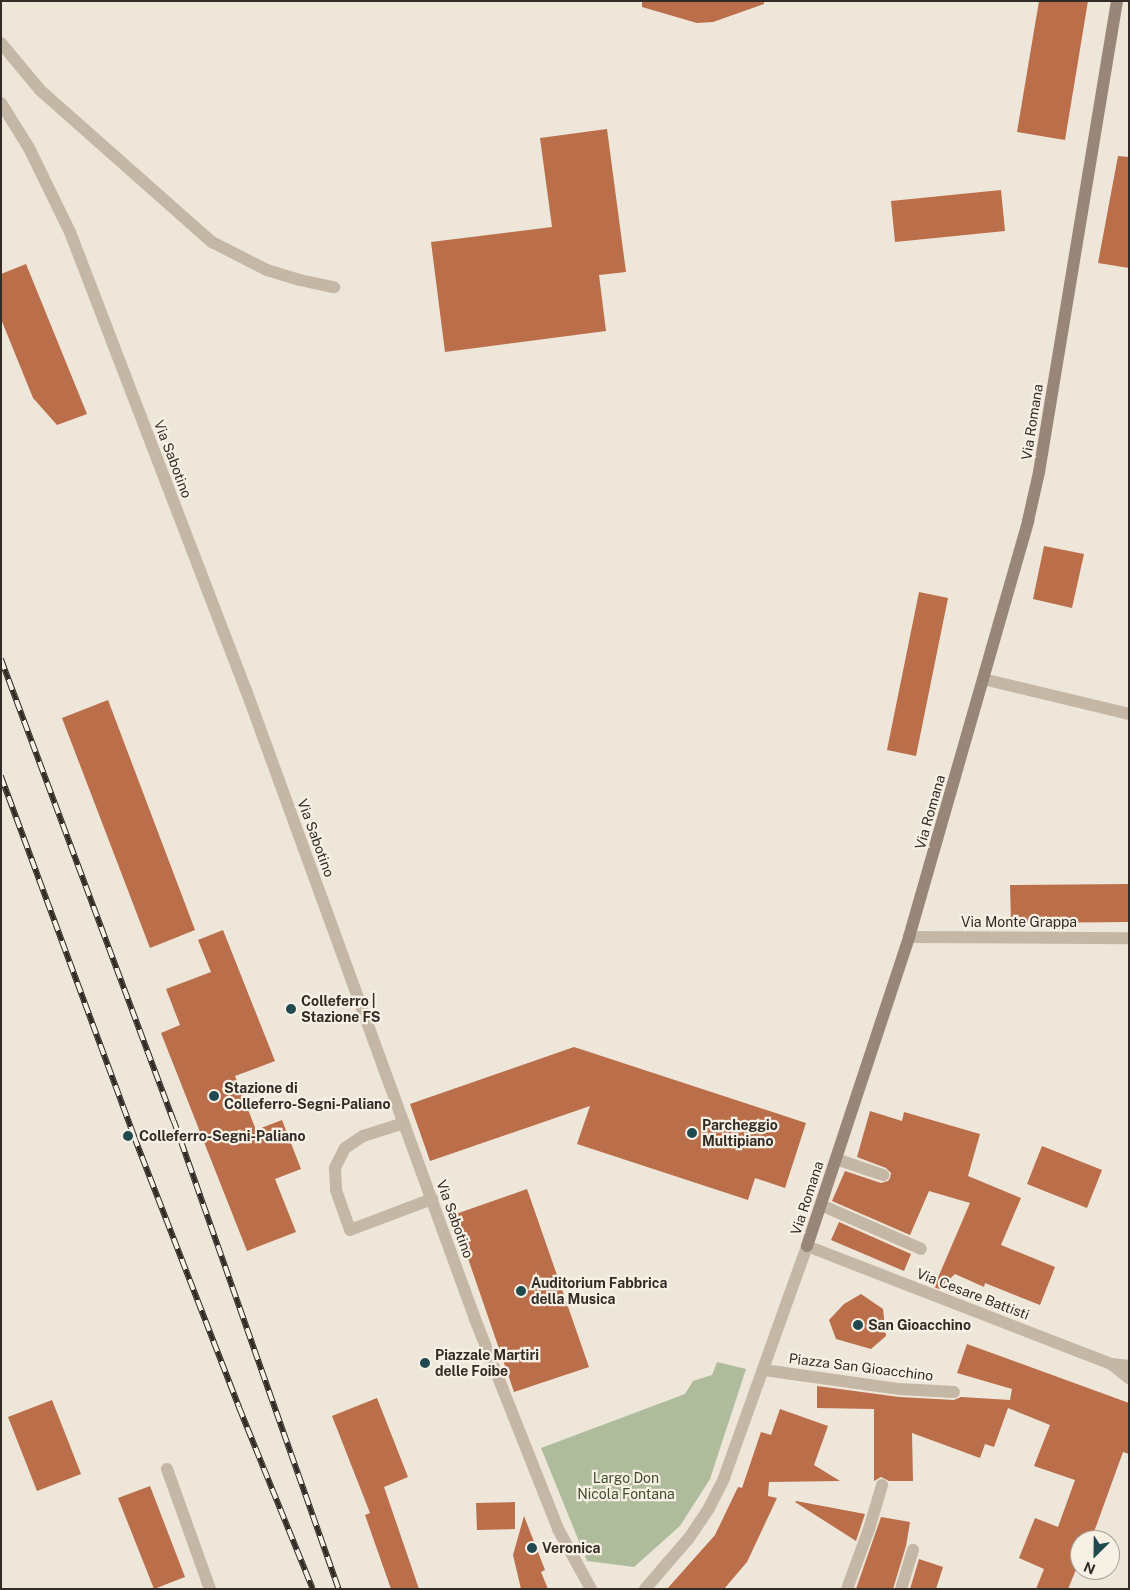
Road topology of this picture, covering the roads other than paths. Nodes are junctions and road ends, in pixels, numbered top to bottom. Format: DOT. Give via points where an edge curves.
graph roads {
  1 [pos="1117,1"];
  2 [pos="1,43"];
  3 [pos="1,103"];
  4 [pos="334,287"];
  5 [pos="983,679"];
  6 [pos="1129,714"];
  7 [pos="909,937"];
  8 [pos="1129,938"];
  9 [pos="404,1123"];
  10 [pos="836,1159"];
  11 [pos="883,1175"];
  12 [pos="432,1199"];
  13 [pos="821,1205"];
  14 [pos="807,1246"];
  15 [pos="921,1249"];
  16 [pos="1111,1364"];
  17 [pos="1129,1364"];
  18 [pos="764,1370"];
  19 [pos="1129,1378"];
  20 [pos="954,1392"];
  21 [pos="167,1470"];
  22 [pos="882,1485"];
  23 [pos="913,1550"];
  24 [pos="210,1589"];
  25 [pos="591,1589"];
  26 [pos="645,1589"];
  27 [pos="847,1589"];
  28 [pos="901,1589"];
  1 -- 5 [label="street, Via Romana" via="1034,496"];
  2 -- 4 [label="street" via="40,90 212,242 267,270"];
  3 -- 9 [label="street, Via Sabotino" via="29,148 70,232 246,690"];
  5 -- 6 [label="street"];
  5 -- 7 [label="street, Via Romana"];
  7 -- 8 [label="street, Via Monte Grappa"];
  7 -- 10 [label="street, Via Romana"];
  9 -- 12 [label="street, Via Sabotino"];
  9 -- 12 [label="street" via="363,1136 345,1148 335,1168 336,1190 350,1230"];
  10 -- 11 [label="street"];
  10 -- 13 [label="street, Via Romana"];
  12 -- 25 [label="street, Via Sabotino" via="544,1496"];
  13 -- 14 [label="street, Via Romana"];
  13 -- 15 [label="street"];
  14 -- 16 [label="street, Via Cesare Battisti"];
  14 -- 18 [label="street, Via Romana"];
  16 -- 17 [label="street, Via Cesare Battisti"];
  16 -- 19 [label="street"];
  18 -- 20 [label="street, Piazza San Gioacchino" via="900,1389"];
  18 -- 26 [label="street, Via Romana" via="727,1471 709,1508 689,1538"];
  21 -- 24 [label="street"];
  22 -- 27 [label="street" via="870,1530"];
  23 -- 28 [label="street"];
}
